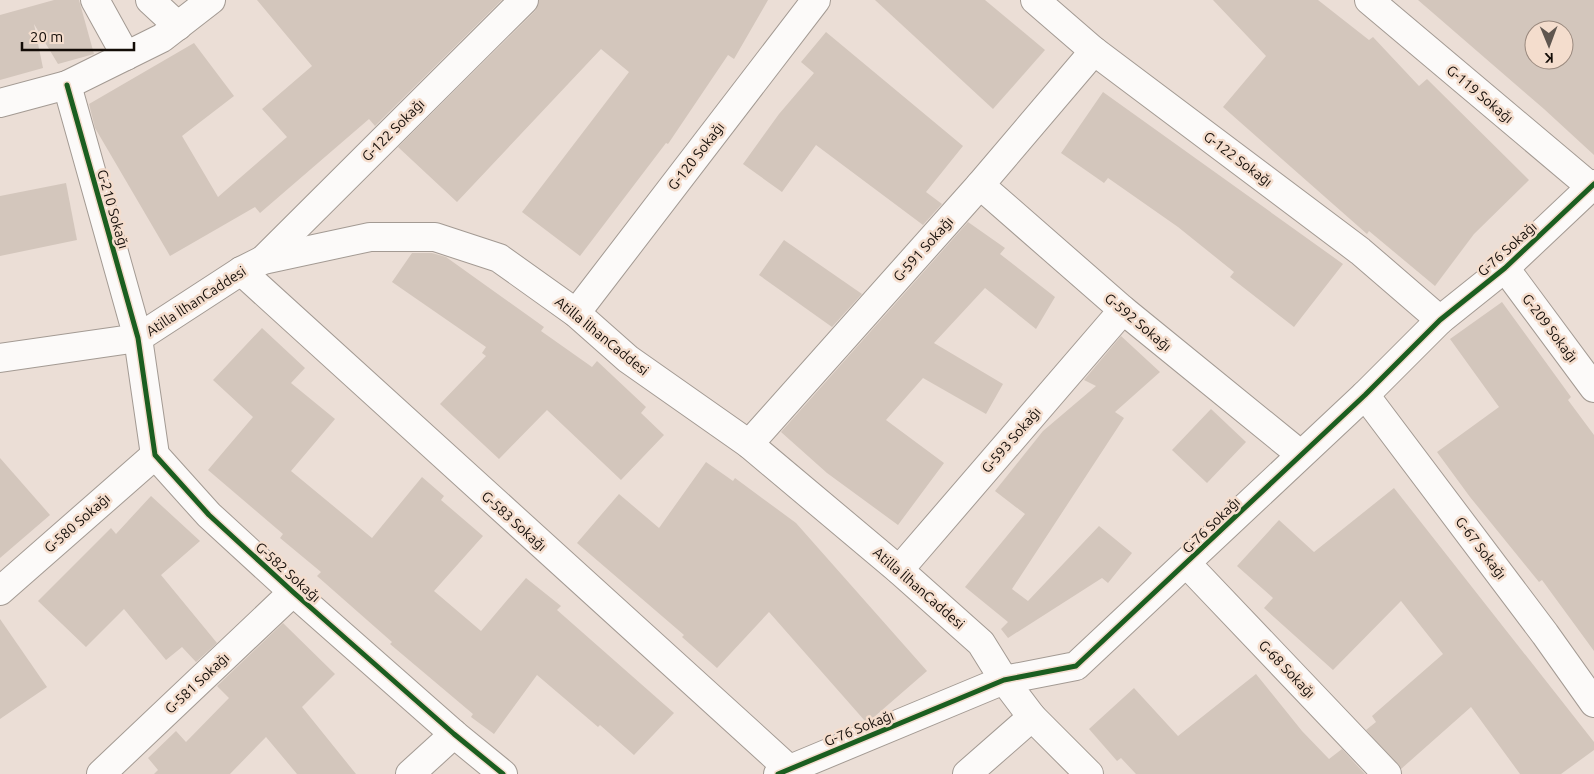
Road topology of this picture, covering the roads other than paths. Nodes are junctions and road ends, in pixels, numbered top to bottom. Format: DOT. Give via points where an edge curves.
graph roads {
  1 [pos="95,0"];
  2 [pos="150,0"];
  3 [pos="211,0"];
  4 [pos="524,0"];
  5 [pos="816,0"];
  6 [pos="1036,0"];
  7 [pos="1369,0"];
  8 [pos="178,26"];
  9 [pos="1094,51"];
  10 [pos="126,56"];
  11 [pos="67,85"];
  12 [pos="0,103"];
  13 [pos="980,185"];
  14 [pos="1592,186"];
  15 [pos="252,265"];
  16 [pos="1505,268"];
  17 [pos="1123,310"];
  18 [pos="576,312"];
  19 [pos="1440,320"];
  20 [pos="138,338"];
  21 [pos="0,358"];
  22 [pos="1594,388"];
  23 [pos="1365,395"];
  24 [pos="749,444"];
  25 [pos="1300,454"];
  26 [pos="155,455"];
  27 [pos="1187,564"];
  28 [pos="899,570"];
  29 [pos="0,591"];
  30 [pos="293,592"];
  31 [pos="1004,680"];
  32 [pos="1594,703"];
  33 [pos="1032,717"];
  34 [pos="454,734"];
  35 [pos="784,771"];
  36 [pos="102,774"];
  37 [pos="410,774"];
  38 [pos="503,774"];
  39 [pos="967,774"];
  40 [pos="1089,774"];
  41 [pos="1387,774"];
  1 -- 10 [label="street"];
  2 -- 8 [label="street"];
  3 -- 8 [label="street"];
  4 -- 15 [label="street, G-122 Sokağı"];
  5 -- 18 [label="street, G-120 Sokağı"];
  6 -- 9 [label="street, G-122 Sokağı"];
  7 -- 14 [label="street, G-119 Sokağı"];
  8 -- 10 [label="street"];
  9 -- 13 [label="street, G-591 Sokağı"];
  9 -- 19 [label="street, G-122 Sokağı" via="1360,251"];
  10 -- 11 [label="street"];
  11 -- 12 [label="street"];
  11 -- 20 [label="street, G-210 Sokağı"];
  13 -- 17 [label="street, G-592 Sokağı"];
  13 -- 24 [label="street, G-591 Sokağı"];
  14 -- 16 [label="street, G-76 Sokağı"];
  15 -- 18 [label="street, Atilla İlhanCaddesi" via="370,237 435,237 499,258"];
  15 -- 20 [label="street, Atilla İlhanCaddesi"];
  15 -- 35 [label="street, G-583 Sokağı"];
  16 -- 19 [label="street, G-76 Sokağı"];
  16 -- 22 [label="street, G-209 Sokağı"];
  17 -- 25 [label="street, G-592 Sokağı"];
  17 -- 28 [label="street, G-593 Sokağı"];
  18 -- 24 [label="street, Atilla İlhanCaddesi" via="628,360"];
  19 -- 23 [label="street, G-76 Sokağı"];
  20 -- 21 [label="street, Atilla İlhanCaddesi"];
  20 -- 26 [label="street"];
  23 -- 25 [label="street, G-76 Sokağı"];
  23 -- 32 [label="street, G-67 Sokağı"];
  24 -- 28 [label="street, Atilla İlhanCaddesi"];
  25 -- 27 [label="street, G-76 Sokağı"];
  26 -- 29 [label="street, G-580 Sokağı"];
  26 -- 30 [label="street, G-582 Sokağı" via="209,515"];
  27 -- 31 [label="street, G-76 Sokağı" via="1076,666"];
  27 -- 41 [label="street, G-68 Sokağı"];
  28 -- 31 [label="street, Atilla İlhanCaddesi" via="981,643"];
  30 -- 34 [label="street, G-582 Sokağı"];
  30 -- 36 [label="street, G-581 Sokağı"];
  31 -- 33 [label="street, Atilla İlhanCaddesi"];
  31 -- 35 [label="street, G-76 Sokağı"];
  33 -- 39 [label="street"];
  33 -- 40 [label="street, Atilla İlhanCaddesi"];
  34 -- 37 [label="street"];
  34 -- 38 [label="street, G-582 Sokağı"];
}
